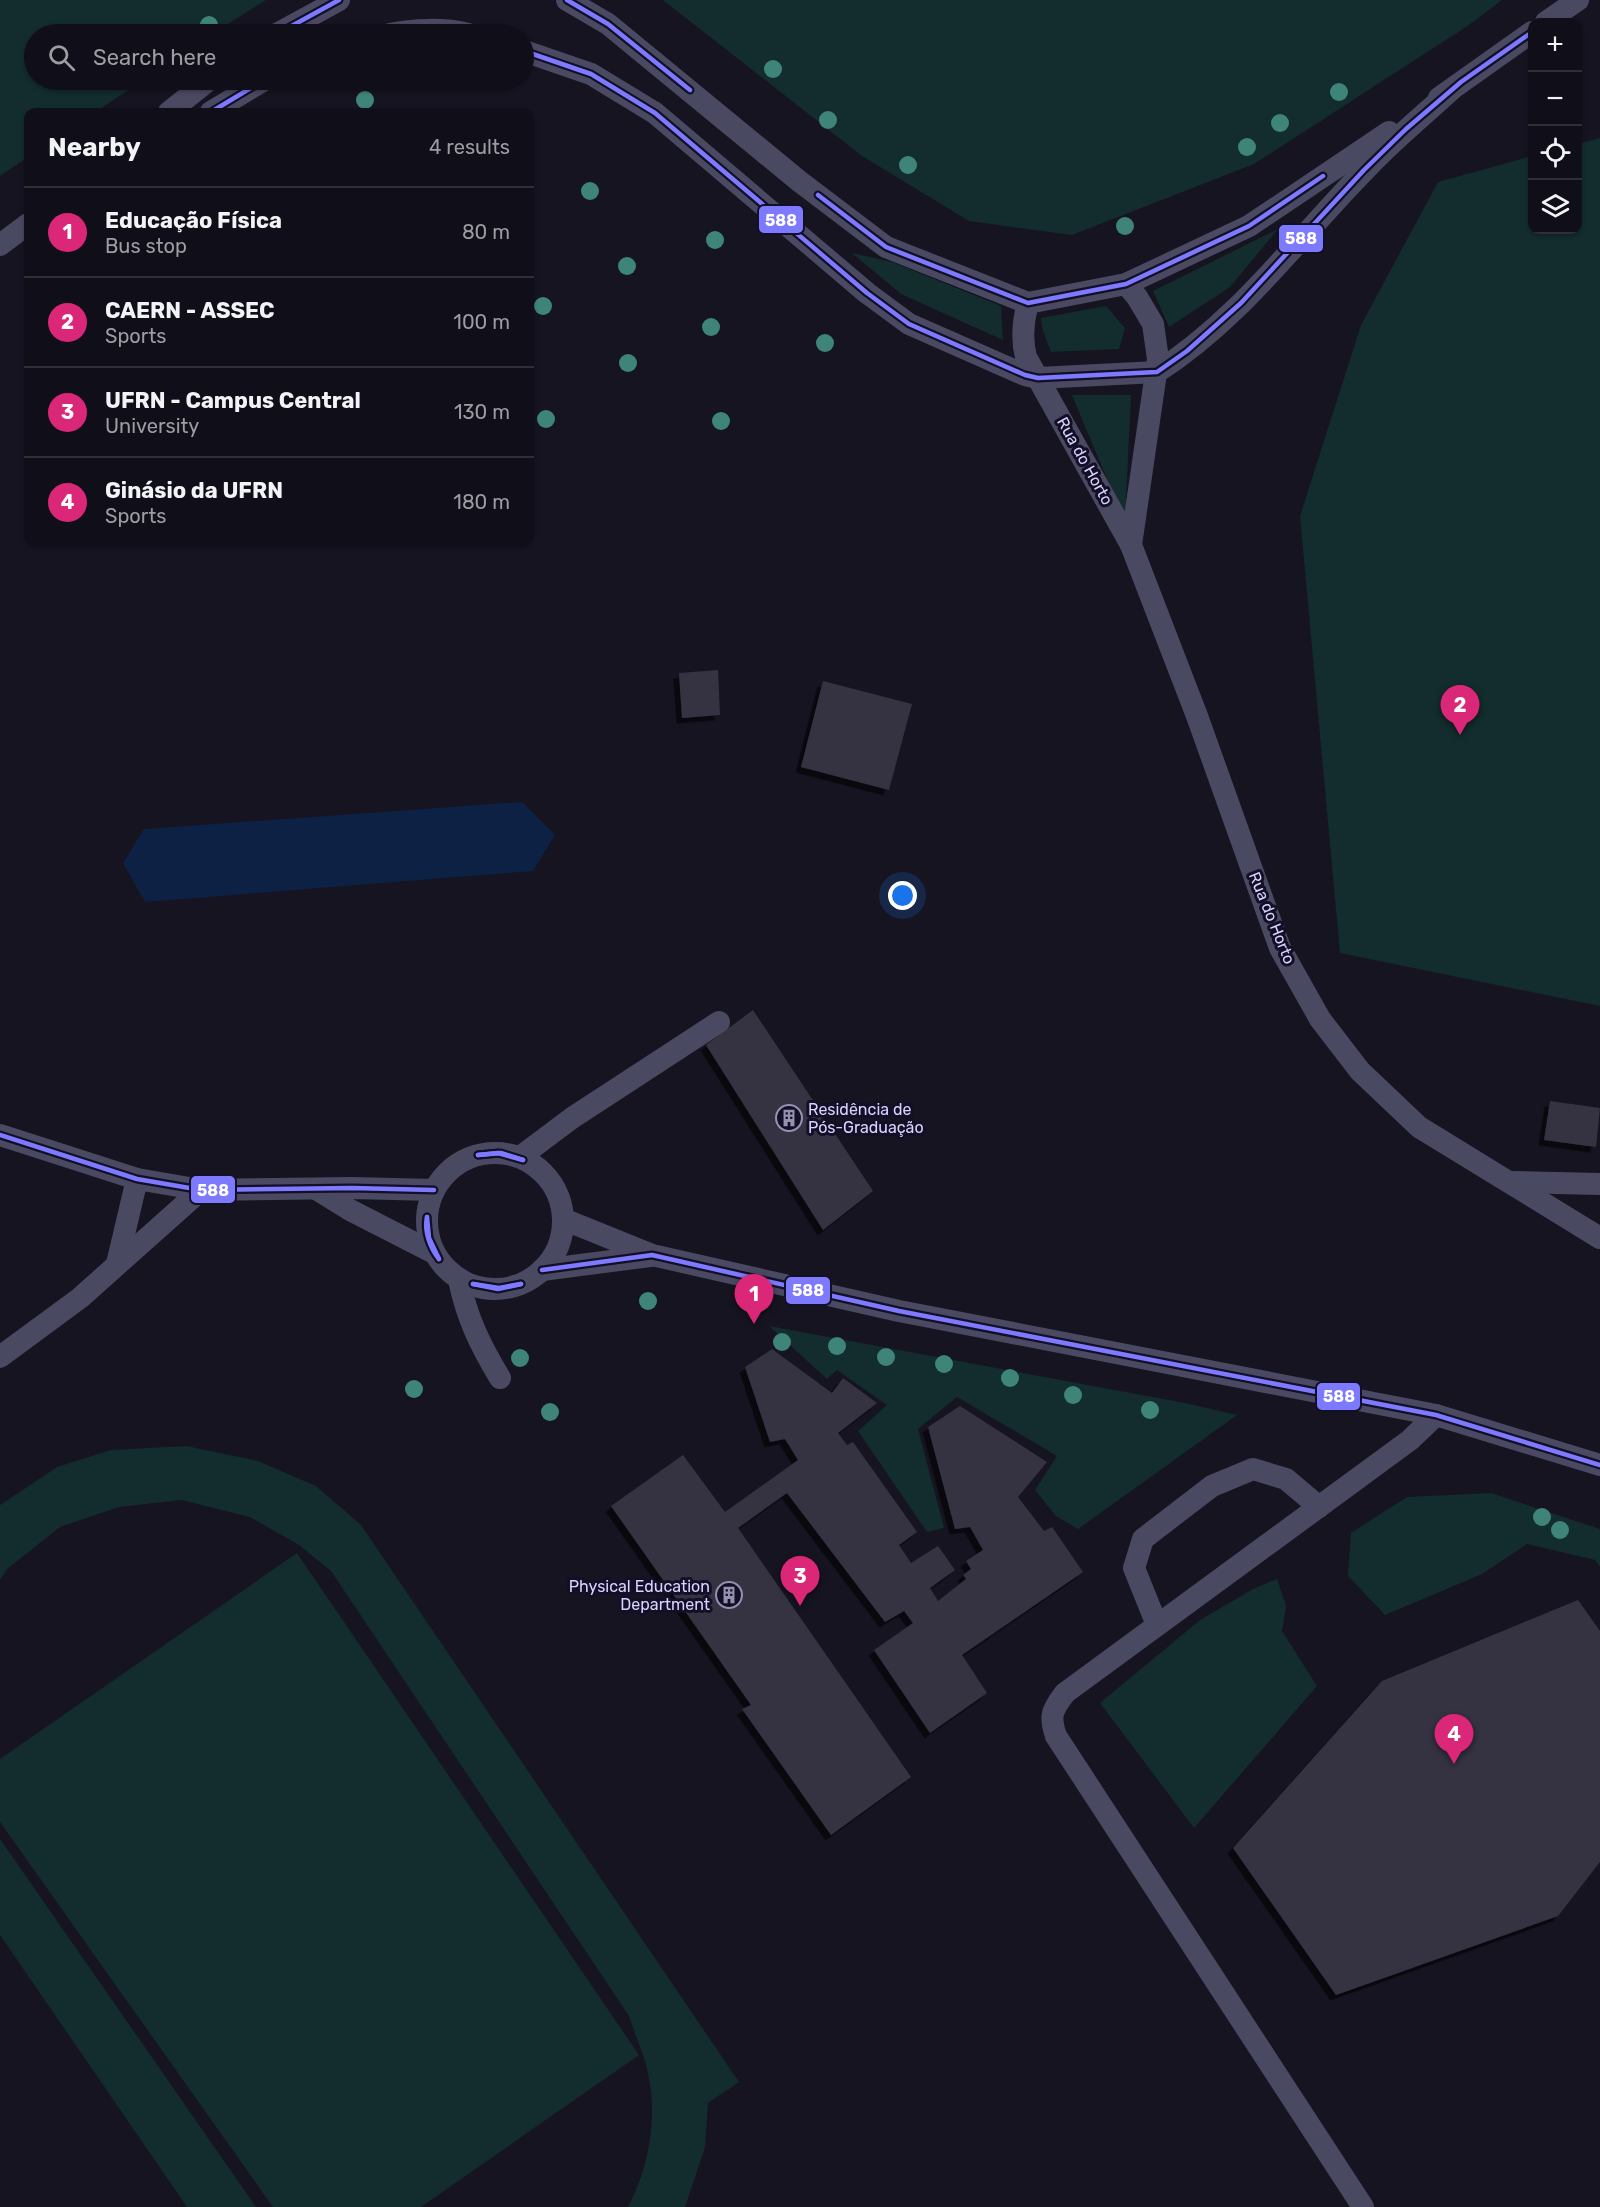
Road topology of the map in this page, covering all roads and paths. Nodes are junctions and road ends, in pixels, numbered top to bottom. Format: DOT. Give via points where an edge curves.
graph roads {
  1 [pos="339,0"];
  2 [pos="567,0"];
  3 [pos="1578,0"];
  4 [pos="1552,18"];
  5 [pos="295,24"];
  6 [pos="1528,36"];
  7 [pos="534,54"];
  8 [pos="1452,89"];
  9 [pos="196,90"];
  10 [pos="247,90"];
  11 [pos="174,108"];
  12 [pos="218,108"];
  13 [pos="24,227"];
  14 [pos="0,245"];
  15 [pos="1126,285"];
  16 [pos="1028,303"];
  17 [pos="1157,372"];
  18 [pos="1038,378"];
  19 [pos="1131,545"];
  20 [pos="719,1022"];
  21 [pos="0,1135"];
  22 [pos="520,1157"];
  23 [pos="137,1179"];
  24 [pos="1508,1182"];
  25 [pos="1600,1184"];
  26 [pos="314,1188"];
  27 [pos="201,1190"];
  28 [pos="434,1190"];
  29 [pos="563,1219"];
  30 [pos="1600,1238"];
  31 [pos="434,1253"];
  32 [pos="652,1255"];
  33 [pos="117,1264"];
  34 [pos="542,1270"];
  35 [pos="459,1280"];
  36 [pos="0,1357"];
  37 [pos="500,1378"];
  38 [pos="1436,1415"];
  39 [pos="1600,1465"];
  40 [pos="1319,1507"];
  41 [pos="1157,1625"];
  42 [pos="1363,2207"];
  1 -- 5 [label="lane"];
  2 -- 16 [label="lane" via="608,24 886,247"];
  3 -- 4 [label="lane"];
  6 -- 8 [label="lane"];
  7 -- 18 [label="lane" via="591,74 656,113 867,293 909,324"];
  8 -- 15 [label="lane" via="1249,226"];
  8 -- 17 [label="lane" via="1366,169 1264,282 1220,323"];
  9 -- 11 [label="lane"];
  10 -- 12 [label="lane"];
  13 -- 14 [label="lane"];
  15 -- 16 [label="lane"];
  15 -- 17 [label="lane, Rua do Horto" via="1153,324"];
  16 -- 18 [label="lane, Rua do Horto" via="1023,344"];
  17 -- 18 [label="lane"];
  17 -- 19 [label="lane, Rua do Horto"];
  18 -- 19 [label="lane, Rua do Horto"];
  19 -- 24 [label="lane, Rua do Horto" via="1280,948 1320,1019 1360,1071 1419,1127"];
  20 -- 22 [label="lane" via="572,1118"];
  21 -- 23 [label="lane"];
  22 -- 28 [label="lane" via="480,1154 446,1173"];
  22 -- 29 [label="lane" via="551,1182 560,1199"];
  23 -- 27 [label="lane"];
  23 -- 33 [label="lane"];
  24 -- 25 [label="lane"];
  24 -- 30 [label="lane, Rua do Horto"];
  26 -- 27 [label="lane"];
  26 -- 28 [label="lane"];
  26 -- 31 [label="lane"];
  27 -- 33 [label="lane"];
  28 -- 31 [label="lane" via="427,1209 427,1231"];
  29 -- 32 [label="lane"];
  29 -- 34 [label="lane" via="561,1239"];
  31 -- 35 [label="lane"];
  32 -- 34 [label="lane"];
  32 -- 38 [label="lane" via="899,1311"];
  33 -- 36 [label="lane" via="80,1298"];
  34 -- 35 [label="lane" via="511,1288 488,1290"];
  35 -- 37 [label="lane" via="478,1341"];
  38 -- 39 [label="lane"];
  38 -- 40 [label="lane" via="1410,1440"];
  40 -- 41 [label="lane"];
  40 -- 41 [label="lane" via="1286,1479 1253,1469 1212,1486 1143,1539 1134,1568"];
  41 -- 42 [label="lane" via="1065,1693 1054,1708 1051,1721 1056,1736"];
}
